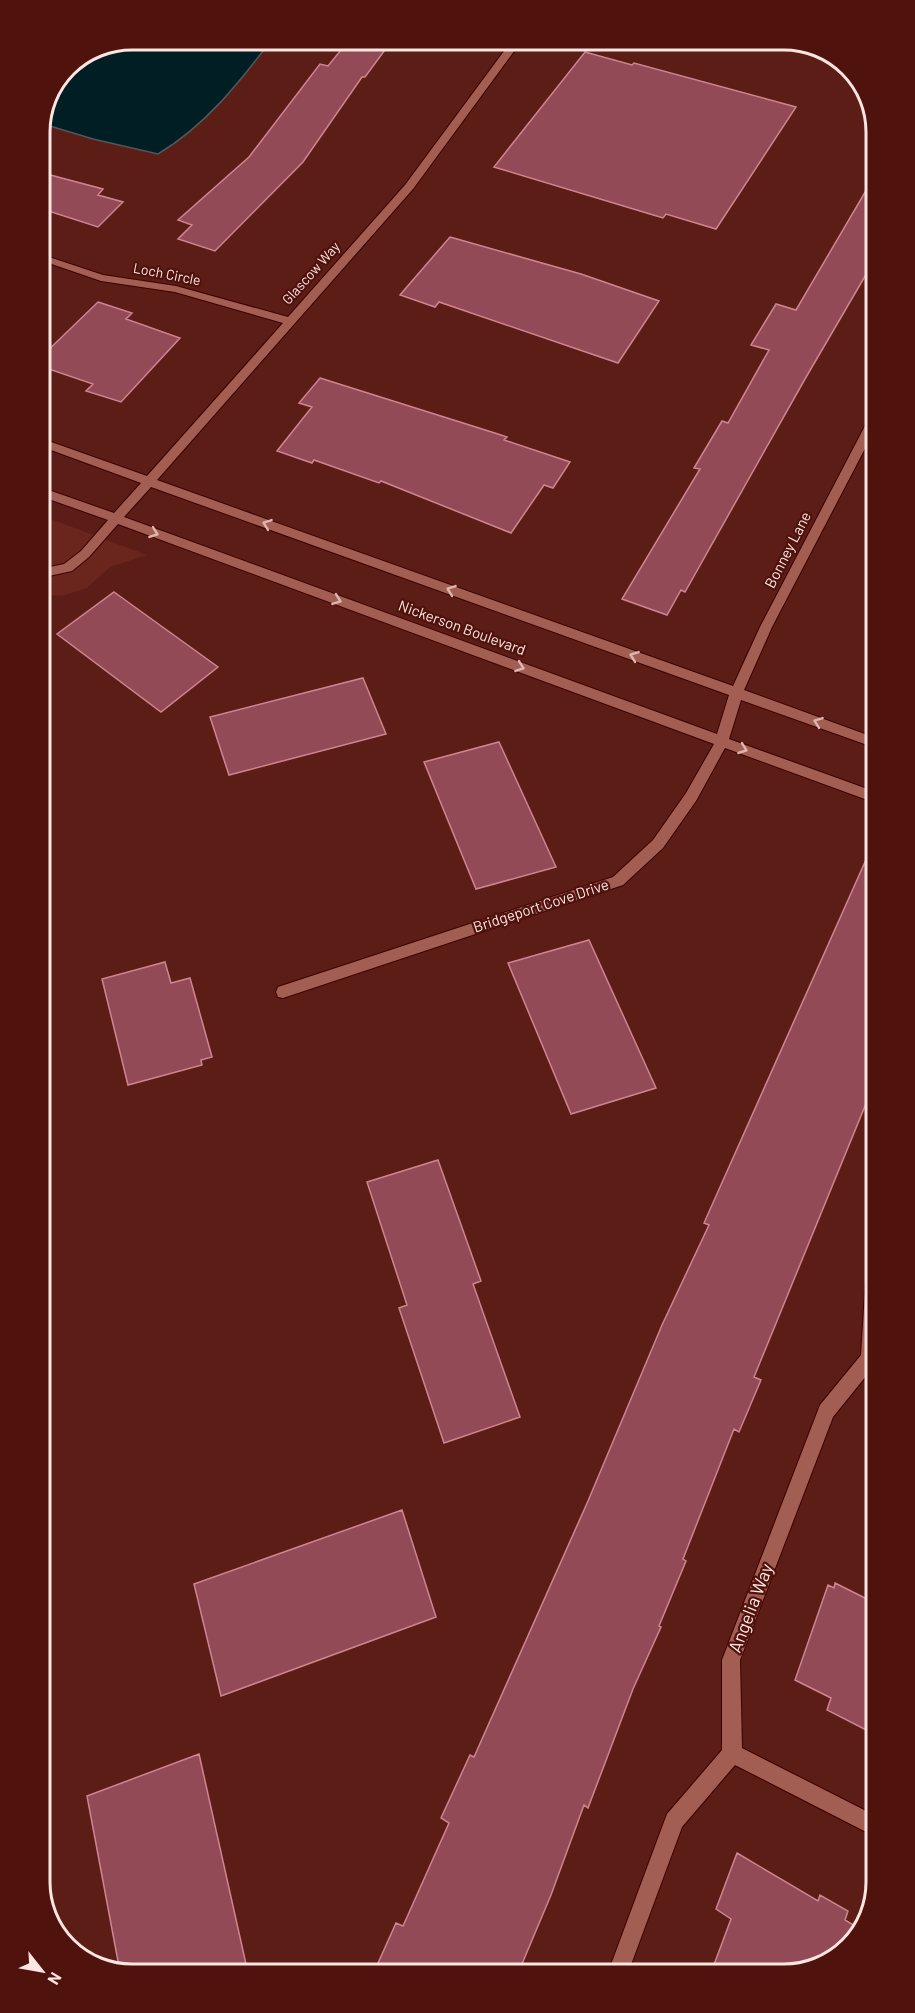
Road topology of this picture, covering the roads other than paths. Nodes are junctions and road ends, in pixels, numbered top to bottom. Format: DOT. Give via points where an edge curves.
graph roads {
  1 [pos="510,50"];
  2 [pos="50,260"];
  3 [pos="290,321"];
  4 [pos="866,435"];
  5 [pos="50,446"];
  6 [pos="147,481"];
  7 [pos="50,494"];
  8 [pos="115,518"];
  9 [pos="50,572"];
  10 [pos="736,693"];
  11 [pos="866,739"];
  12 [pos="722,741"];
  13 [pos="866,794"];
  14 [pos="283,992"];
  15 [pos="866,1367"];
  16 [pos="732,1753"];
  17 [pos="866,1822"];
  18 [pos="621,1964"];
  1 -- 3 [label="street, Glascow Way" via="409,187"];
  2 -- 3 [label="street, Loch Circle" via="101,278 176,289"];
  3 -- 6 [label="street, Glascow Way"];
  4 -- 10 [label="street, Bonney Lane"];
  5 -- 6 [label="street"];
  6 -- 8 [label="street, Glascow Way"];
  10 -- 6 [label="street, one-way"];
  7 -- 8 [label="street, Nickerson Boulevard"];
  8 -- 9 [label="street, Glascow Way" via="85,554 68,568"];
  8 -- 12 [label="street, Nickerson Boulevard, one-way"];
  11 -- 10 [label="street, one-way"];
  10 -- 12 [label="street, Bridgeport Cove Drive"];
  12 -- 13 [label="street, Nickerson Boulevard, one-way"];
  12 -- 14 [label="street, Bridgeport Cove Drive" via="691,797 658,844 618,881"];
  15 -- 16 [label="street, Angelia Way" via="826,1411 731,1660"];
  16 -- 17 [label="street"];
  16 -- 18 [label="street" via="674,1821"];
}
